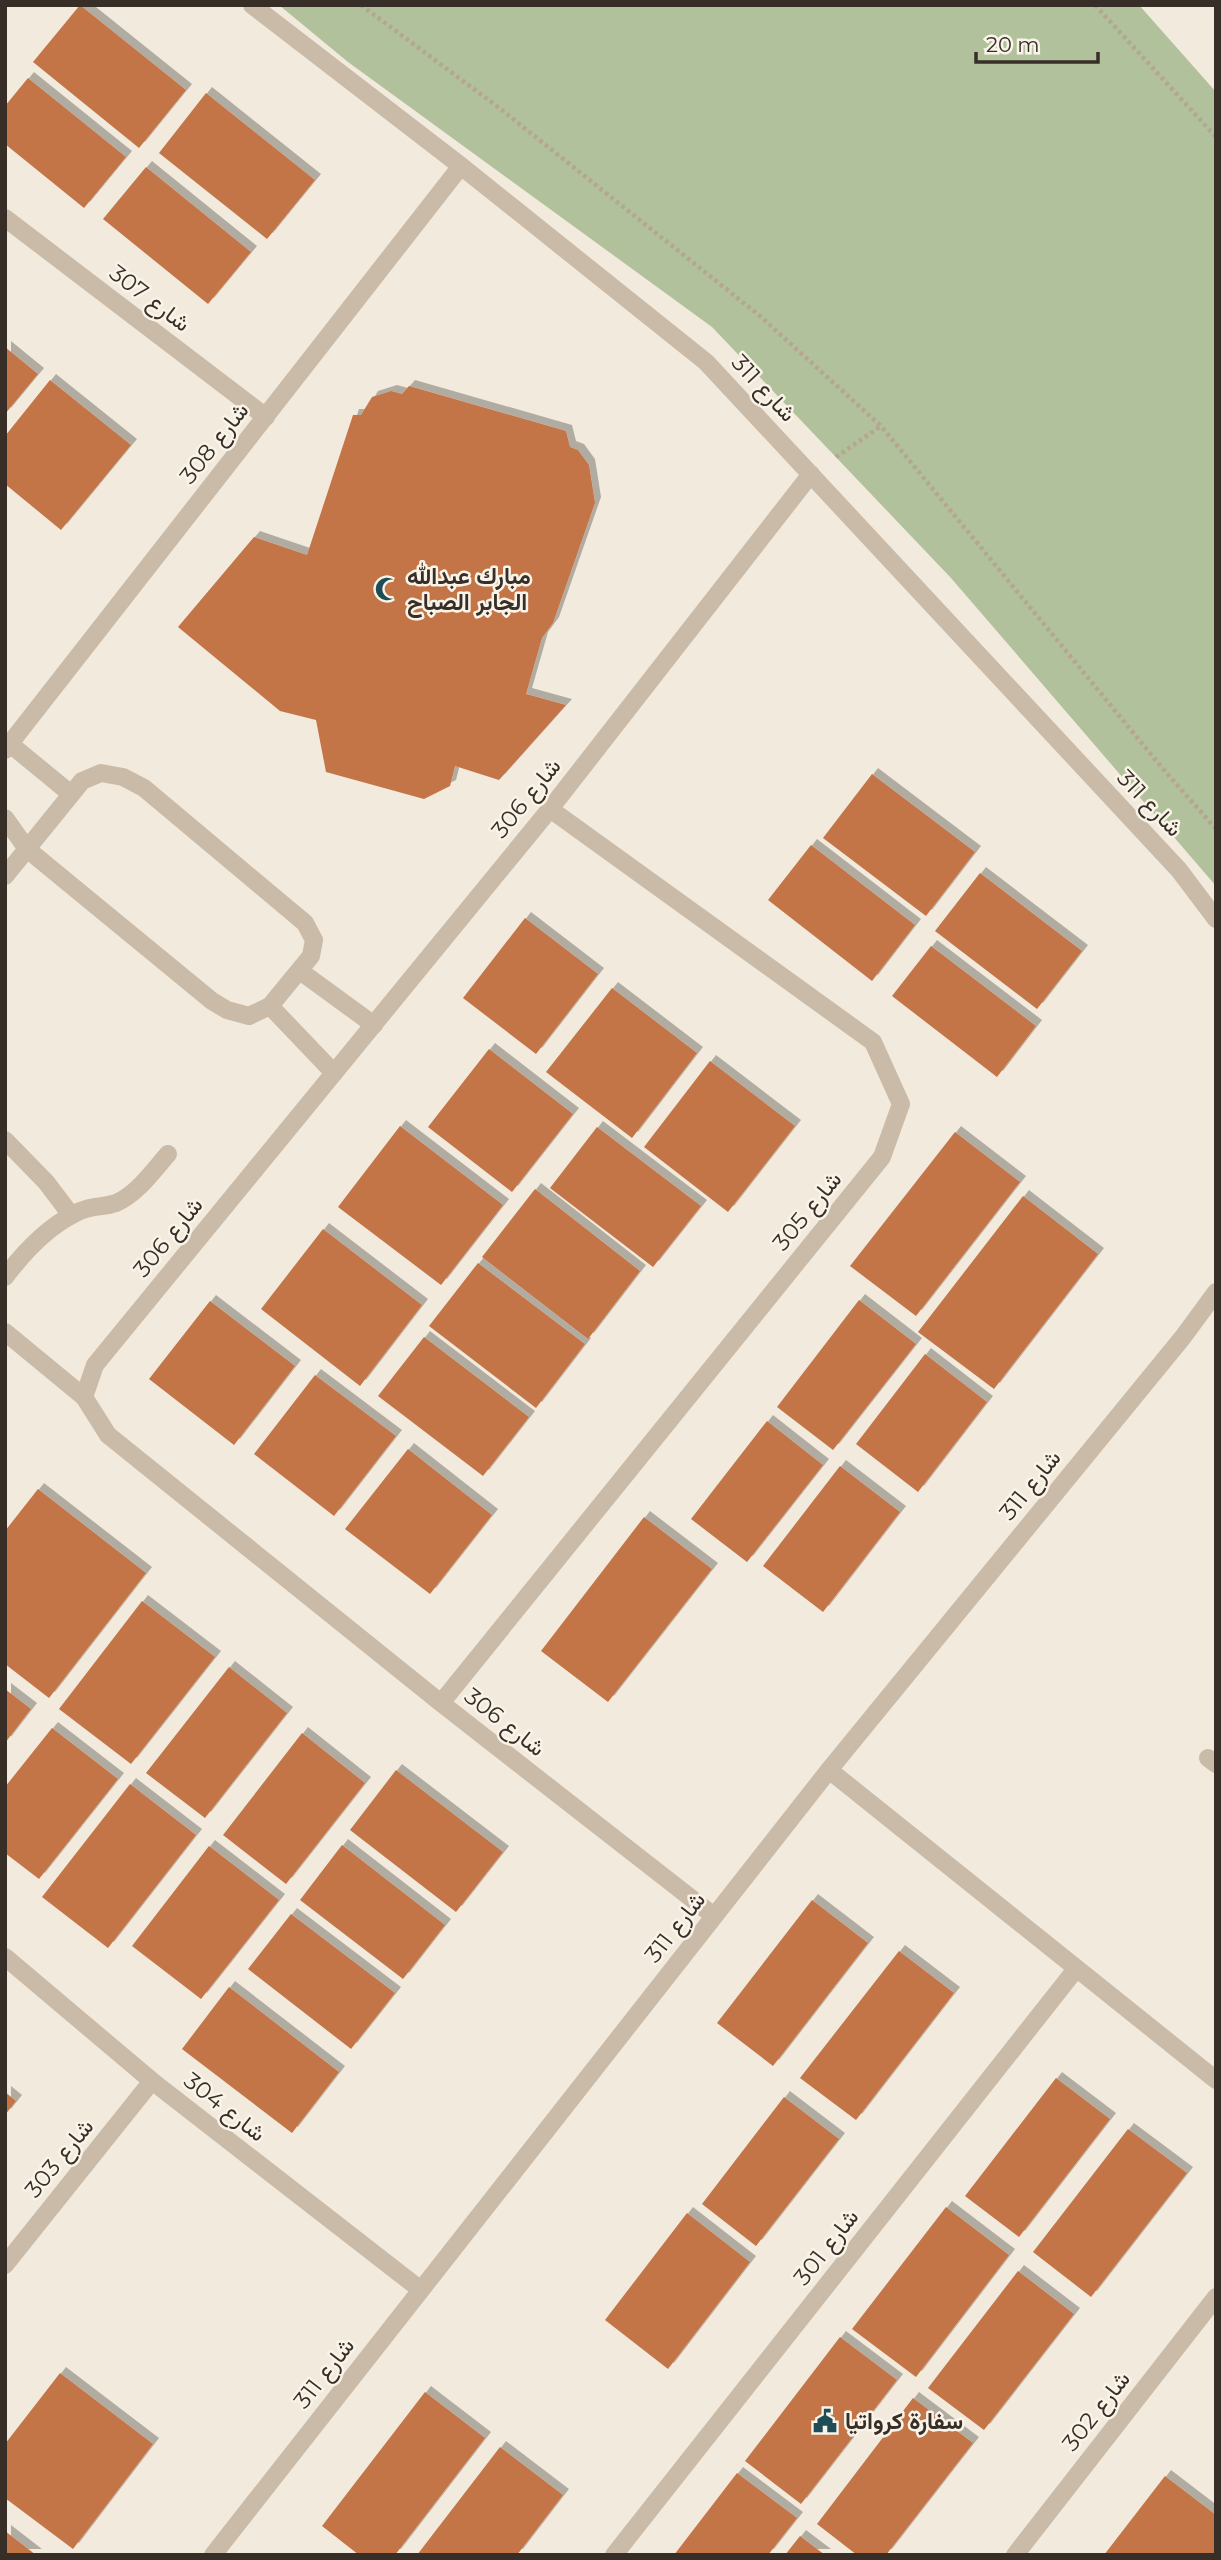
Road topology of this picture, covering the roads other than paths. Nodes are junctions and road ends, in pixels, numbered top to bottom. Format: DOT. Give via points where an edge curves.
graph roads {
  1 [pos="252,5"];
  2 [pos="461,166"];
  3 [pos="5,218"];
  4 [pos="265,417"];
  5 [pos="811,474"];
  6 [pos="8,747"];
  7 [pos="71,794"];
  8 [pos="550,809"];
  9 [pos="5,818"];
  10 [pos="27,849"];
  11 [pos="1179,870"];
  12 [pos="5,876"];
  13 [pos="1216,899"];
  14 [pos="1216,919"];
  15 [pos="300,971"];
  16 [pos="270,1006"];
  17 [pos="374,1025"];
  18 [pos="334,1073"];
  19 [pos="5,1140"];
  20 [pos="167,1154"];
  21 [pos="71,1214"];
  22 [pos="5,1277"];
  23 [pos="1216,1292"];
  24 [pos="1216,1307"];
  25 [pos="5,1332"];
  26 [pos="1183,1337"];
  27 [pos="84,1397"];
  28 [pos="441,1703"];
  29 [pos="829,1769"];
  30 [pos="714,1916"];
  31 [pos="5,1957"];
  32 [pos="1076,1969"];
  33 [pos="1216,2080"];
  34 [pos="152,2081"];
  35 [pos="5,2264"];
  36 [pos="421,2290"];
  37 [pos="1216,2297"];
  38 [pos="222,2551"];
  39 [pos="614,2555"];
  40 [pos="1015,2555"];
  1 -- 2 [label="street, شارع 311"];
  2 -- 4 [label="street, شارع 308"];
  2 -- 5 [label="street, شارع 311" via="706,362"];
  3 -- 4 [label="street, شارع 307"];
  4 -- 6 [label="street, شارع 308"];
  5 -- 8 [label="street, شارع 306"];
  5 -- 11 [label="street, شارع 311"];
  6 -- 7 [label="street"];
  7 -- 10 [label="street"];
  7 -- 15 [label="street" via="82,781 101,773 144,788 305,923 314,940 311,956"];
  8 -- 17 [label="street, شارع 306"];
  8 -- 28 [label="street, شارع 305" via="873,1042 901,1104 882,1157"];
  9 -- 10 [label="street"];
  10 -- 12 [label="street"];
  10 -- 16 [label="street" via="212,1001 249,1016"];
  11 -- 13 [label="street, شارع 311"];
  11 -- 14 [label="street, شارع 311"];
  15 -- 16 [label="street"];
  15 -- 17 [label="street"];
  16 -- 18 [label="street"];
  17 -- 18 [label="street, شارع 306"];
  18 -- 27 [label="street, شارع 306" via="95,1365"];
  19 -- 21 [label="street"];
  20 -- 21 [label="street" via="141,1185 115,1203"];
  21 -- 22 [label="street" via="43,1235"];
  23 -- 26 [label="street, شارع 311"];
  24 -- 26 [label="street, شارع 311"];
  25 -- 27 [label="street"];
  26 -- 29 [label="street, شارع 311"];
  27 -- 28 [label="street, شارع 306" via="108,1435"];
  28 -- 30 [label="street, شارع 306"];
  29 -- 30 [label="street, شارع 311"];
  29 -- 32 [label="street"];
  30 -- 36 [label="street, شارع 311"];
  31 -- 34 [label="street, شارع 304"];
  32 -- 33 [label="street"];
  32 -- 39 [label="street, شارع 301"];
  34 -- 35 [label="street, شارع 303"];
  34 -- 36 [label="street, شارع 304"];
  36 -- 38 [label="street, شارع 311"];
  37 -- 40 [label="street, شارع 302"];
}
